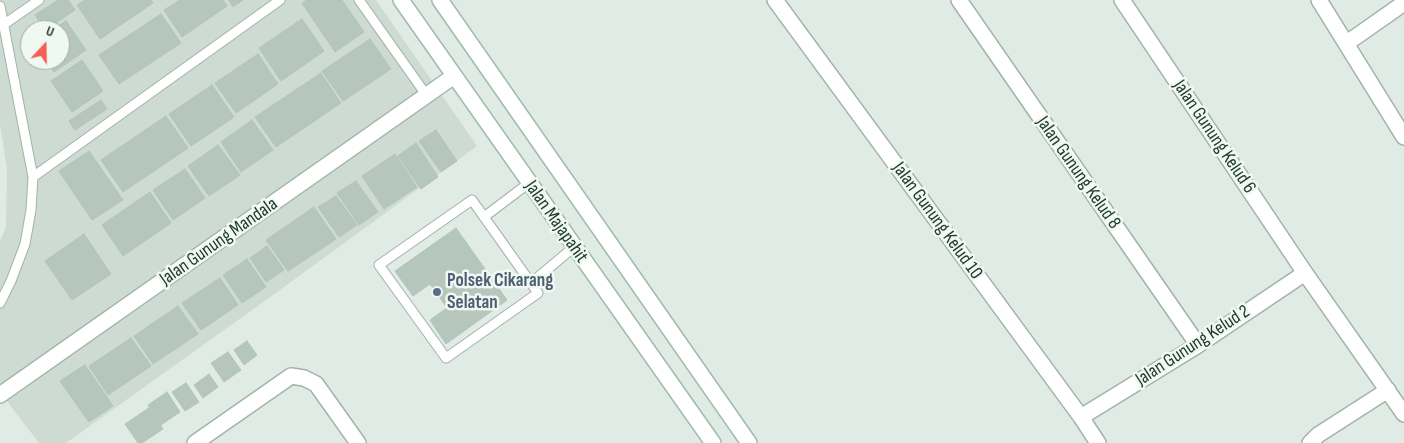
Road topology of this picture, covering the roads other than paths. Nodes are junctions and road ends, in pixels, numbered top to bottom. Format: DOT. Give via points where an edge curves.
graph roads {
  1 [pos="40,0"];
  2 [pos="280,0"];
  3 [pos="359,0"];
  4 [pos="401,0"];
  5 [pos="440,0"];
  6 [pos="775,0"];
  7 [pos="959,0"];
  8 [pos="1122,0"];
  9 [pos="1320,0"];
  10 [pos="1404,3"];
  11 [pos="0,6"];
  12 [pos="4,24"];
  13 [pos="1347,43"];
  14 [pos="454,76"];
  15 [pos="433,92"];
  16 [pos="1404,137"];
  17 [pos="33,177"];
  18 [pos="529,183"];
  19 [pos="484,217"];
  20 [pos="574,247"];
  21 [pos="1305,274"];
  22 [pos="530,283"];
  23 [pos="0,303"];
  24 [pos="1198,345"];
  25 [pos="1388,390"];
  26 [pos="1,392"];
  27 [pos="1404,414"];
  28 [pos="1081,417"];
  29 [pos="194,443"];
  30 [pos="358,443"];
  31 [pos="713,443"];
  32 [pos="749,443"];
  33 [pos="1098,443"];
  34 [pos="1310,443"];
  1 -- 12 [label="lane"];
  2 -- 17 [label="lane"];
  3 -- 15 [label="lane"];
  4 -- 14 [label="street, Jalan Majapahit"];
  5 -- 32 [label="street, Jalan Majapahit"];
  6 -- 28 [label="street, Jalan Gunung Kelud 10"];
  7 -- 24 [label="street, Jalan Gunung Kelud 8"];
  8 -- 21 [label="street, Jalan Gunung Kelud 6"];
  9 -- 13 [label="street"];
  10 -- 13 [label="street"];
  11 -- 12 [label="lane"];
  12 -- 17 [label="lane"];
  13 -- 16 [label="street"];
  14 -- 15 [label="street, Jalan Gunung Mandala"];
  14 -- 18 [label="street, Jalan Majapahit"];
  15 -- 26 [label="street, Jalan Gunung Mandala"];
  17 -- 23 [label="lane" via="24,244"];
  18 -- 19 [label="lane"];
  18 -- 20 [label="street, Jalan Majapahit"];
  19 -- 22 [label="lane"];
  19 -- 22 [label="lane" via="472,200 379,265 446,358 538,293"];
  20 -- 22 [label="lane"];
  20 -- 31 [label="street, Jalan Majapahit"];
  21 -- 24 [label="street, Jalan Gunung Kelud 2"];
  21 -- 25 [label="street, Jalan Gunung Kelud 6"];
  24 -- 28 [label="street, Jalan Gunung Kelud 2"];
  25 -- 27 [label="street, Jalan Gunung Kelud 6"];
  25 -- 34 [label="street"];
  28 -- 33 [label="street, Jalan Gunung Kelud 10"];
  29 -- 30 [label="street" via="290,376 316,384"];
}
